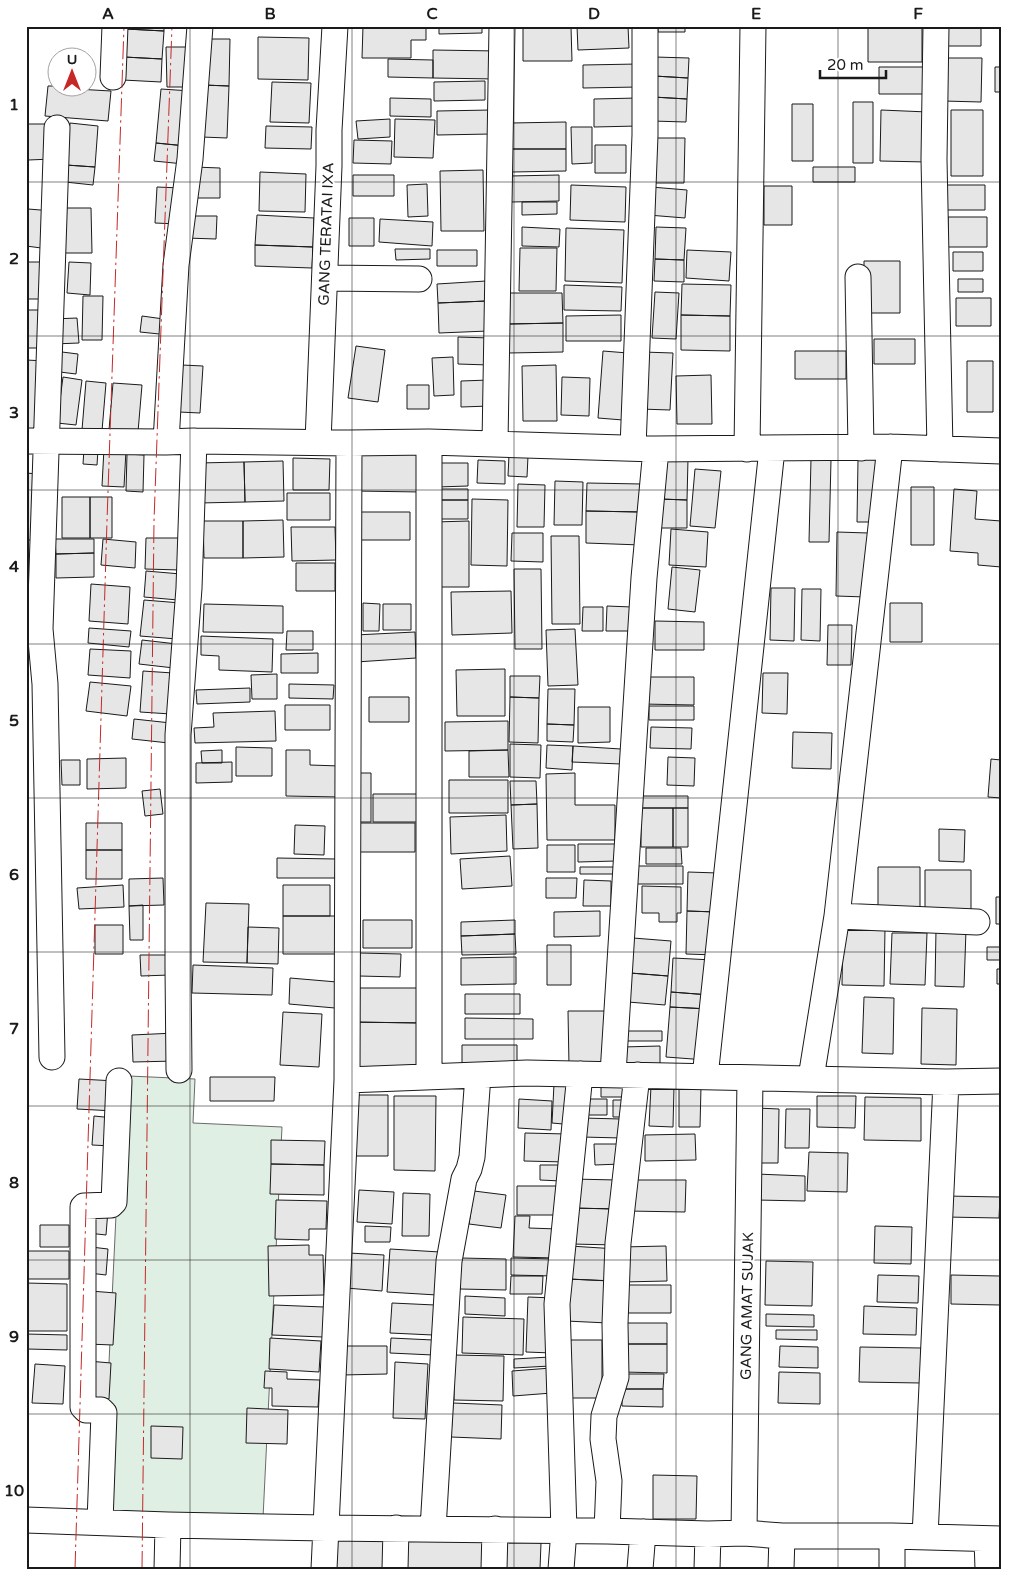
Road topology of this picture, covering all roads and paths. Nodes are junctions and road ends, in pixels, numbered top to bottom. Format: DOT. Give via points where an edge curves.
graph roads {
  1 [pos="116,26"];
  2 [pos="200,26"];
  3 [pos="335,26"];
  4 [pos="502,26"];
  5 [pos="645,26"];
  6 [pos="753,26"];
  7 [pos="936,26"];
  8 [pos="113,77"];
  9 [pos="57,128"];
  10 [pos="858,277"];
  11 [pos="325,278"];
  12 [pos="419,279"];
  13 [pos="194,440"];
  14 [pos="37,441"];
  15 [pos="166,442"];
  16 [pos="318,442"];
  17 [pos="429,442"];
  18 [pos="349,444"];
  19 [pos="495,444"];
  20 [pos="890,447"];
  21 [pos="861,448"];
  22 [pos="644,449"];
  23 [pos="747,449"];
  24 [pos="772,449"];
  25 [pos="940,449"];
  26 [pos="1001,451"];
  27 [pos="837,916"];
  28 [pos="977,922"];
  29 [pos="52,1057"];
  30 [pos="179,1070"];
  31 [pos="580,1074"];
  32 [pos="612,1074"];
  33 [pos="478,1075"];
  34 [pos="637,1075"];
  35 [pos="429,1077"];
  36 [pos="705,1077"];
  37 [pos="750,1078"];
  38 [pos="811,1078"];
  39 [pos="347,1080"];
  40 [pos="119,1081"];
  41 [pos="1001,1081"];
  42 [pos="946,1082"];
  43 [pos="26,1520"];
  44 [pos="100,1522"];
  45 [pos="168,1525"];
  46 [pos="326,1528"];
  47 [pos="396,1528"];
  48 [pos="433,1529"];
  49 [pos="495,1530"];
  50 [pos="564,1530"];
  51 [pos="607,1531"];
  52 [pos="643,1532"];
  53 [pos="744,1533"];
  54 [pos="708,1534"];
  55 [pos="782,1536"];
  56 [pos="892,1536"];
  57 [pos="925,1537"];
  58 [pos="994,1539"];
  59 [pos="167,1569"];
  60 [pos="324,1569"];
  61 [pos="395,1569"];
  62 [pos="494,1569"];
  63 [pos="561,1569"];
  64 [pos="640,1569"];
  65 [pos="707,1569"];
  66 [pos="781,1569"];
  67 [pos="892,1569"];
  68 [pos="988,1569"];
  1 -- 8 [label="street"];
  2 -- 15 [label="street" via="190,159 176,264"];
  3 -- 11 [label="street, GANG TERATAI IXA"];
  4 -- 19 [label="street"];
  5 -- 22 [label="street"];
  6 -- 23 [label="street"];
  7 -- 25 [label="street" via="934,158"];
  9 -- 14 [label="street"];
  10 -- 21 [label="street"];
  11 -- 12 [label="street"];
  11 -- 16 [label="street, GANG TERATAI IXA"];
  13 -- 15 [label="street"];
  13 -- 16 [label="street"];
  13 -- 30 [label="street" via="189,588 178,735"];
  14 -- 15 [label="street"];
  14 -- 29 [label="street"];
  16 -- 18 [label="street"];
  17 -- 18 [label="street"];
  17 -- 19 [label="street"];
  17 -- 35 [label="street"];
  18 -- 39 [label="street"];
  19 -- 22 [label="street"];
  20 -- 21 [label="street"];
  20 -- 25 [label="street"];
  20 -- 27 [label="street"];
  21 -- 24 [label="street"];
  22 -- 23 [label="street"];
  22 -- 32 [label="street" via="644,578"];
  23 -- 24 [label="street"];
  24 -- 36 [label="street"];
  25 -- 26 [label="street"];
  27 -- 28 [label="street"];
  27 -- 38 [label="street"];
  31 -- 32 [label="street"];
  31 -- 33 [label="street"];
  31 -- 50 [label="street" via="557,1304"];
  32 -- 34 [label="street"];
  33 -- 35 [label="street"];
  33 -- 48 [label="street" via="472,1157 464,1179 449,1261"];
  34 -- 36 [label="street"];
  34 -- 51 [label="street" via="618,1243 616,1377 604,1416 603,1439 609,1481"];
  35 -- 39 [label="street"];
  36 -- 37 [label="street"];
  37 -- 38 [label="street"];
  37 -- 53 [label="street, GANG AMAT SUJAK"];
  38 -- 42 [label="street"];
  39 -- 46 [label="street"];
  40 -- 44 [label="street" via="114,1202 83,1207 83,1407 104,1413"];
  41 -- 42 [label="street"];
  42 -- 57 [label="street"];
  43 -- 44 [label="street"];
  44 -- 45 [label="street"];
  45 -- 46 [label="street"];
  45 -- 59 [label="street"];
  46 -- 47 [label="street"];
  46 -- 60 [label="street"];
  47 -- 48 [label="street"];
  47 -- 61 [label="street"];
  48 -- 49 [label="street"];
  49 -- 50 [label="street"];
  49 -- 62 [label="street"];
  50 -- 51 [label="street"];
  50 -- 63 [label="street"];
  51 -- 52 [label="street"];
  52 -- 54 [label="street"];
  52 -- 64 [label="street"];
  53 -- 54 [label="street"];
  53 -- 55 [label="street"];
  54 -- 65 [label="street"];
  55 -- 56 [label="street"];
  55 -- 66 [label="street"];
  56 -- 57 [label="street"];
  56 -- 67 [label="street"];
  57 -- 58 [label="street"];
  58 -- 68 [label="street"];
}
